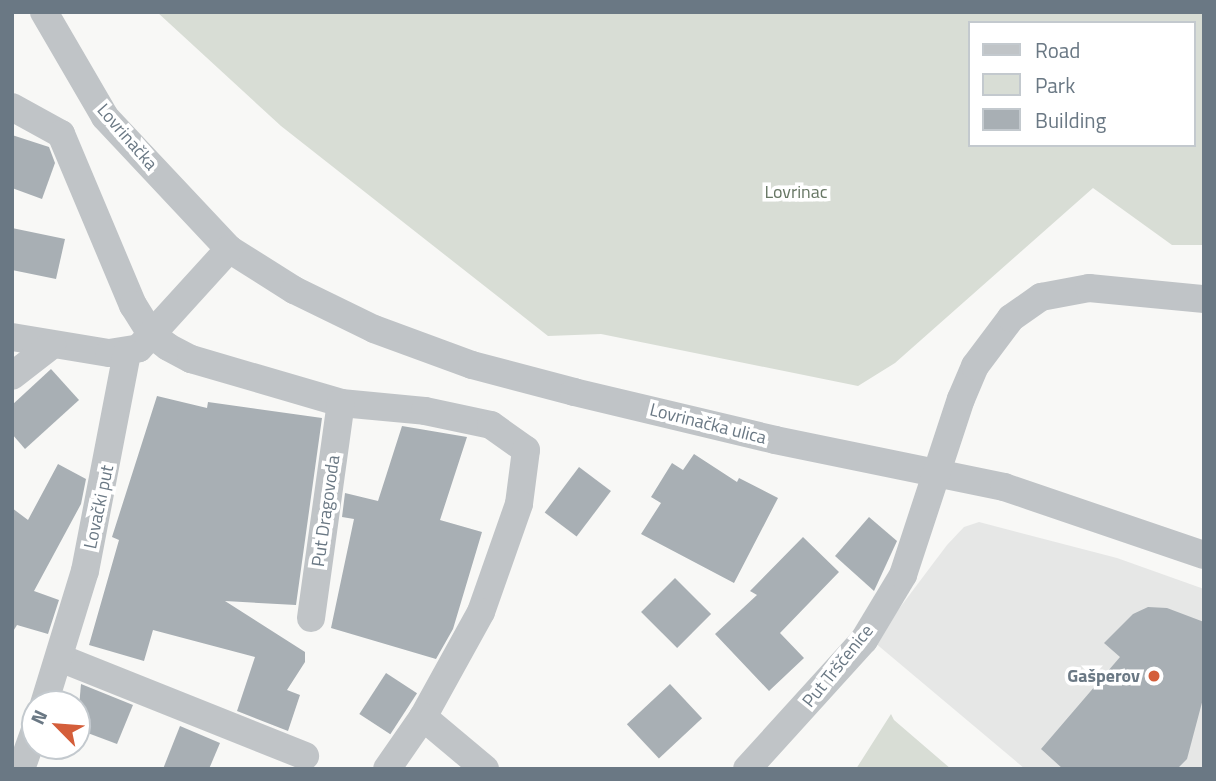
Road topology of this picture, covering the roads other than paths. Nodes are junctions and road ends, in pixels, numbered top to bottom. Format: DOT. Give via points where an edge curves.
graph roads {
  1 [pos="44,12"];
  2 [pos="12,107"];
  3 [pos="229,249"];
  4 [pos="1204,299"];
  5 [pos="151,334"];
  6 [pos="12,337"];
  7 [pos="52,345"];
  8 [pos="127,353"];
  9 [pos="12,376"];
  10 [pos="341,403"];
  11 [pos="940,473"];
  12 [pos="1204,555"];
  13 [pos="311,618"];
  14 [pos="60,658"];
  15 [pos="49,690"];
  16 [pos="423,718"];
  17 [pos="305,756"];
  18 [pos="387,769"];
  19 [pos="485,769"];
  20 [pos="747,769"];
  1 -- 3 [label="street, Lovrinačka" via="105,117"];
  2 -- 5 [label="street" via="61,134 115,267"];
  3 -- 5 [label="street"];
  3 -- 11 [label="street, Lovrinačka ulica" via="294,290 374,329 472,365 775,440"];
  4 -- 11 [label="street" via="1089,288 1041,297 1011,318 975,366 957,408"];
  5 -- 8 [label="street"];
  5 -- 10 [label="street" via="191,359"];
  6 -- 7 [label="street"];
  7 -- 8 [label="street"];
  7 -- 9 [label="street"];
  8 -- 14 [label="street, Lovački put" via="103,490"];
  10 -- 13 [label="street, Put Dragovoda"];
  10 -- 16 [label="street" via="425,411 491,425 526,450 519,504 481,611"];
  11 -- 12 [label="street, Lovrinačka ulica" via="1004,487"];
  11 -- 20 [label="street, Put Trščenice" via="903,575 863,640"];
  14 -- 15 [label="street, Lovački put"];
  14 -- 17 [label="street"];
  16 -- 18 [label="street"];
  16 -- 19 [label="street"];
}
